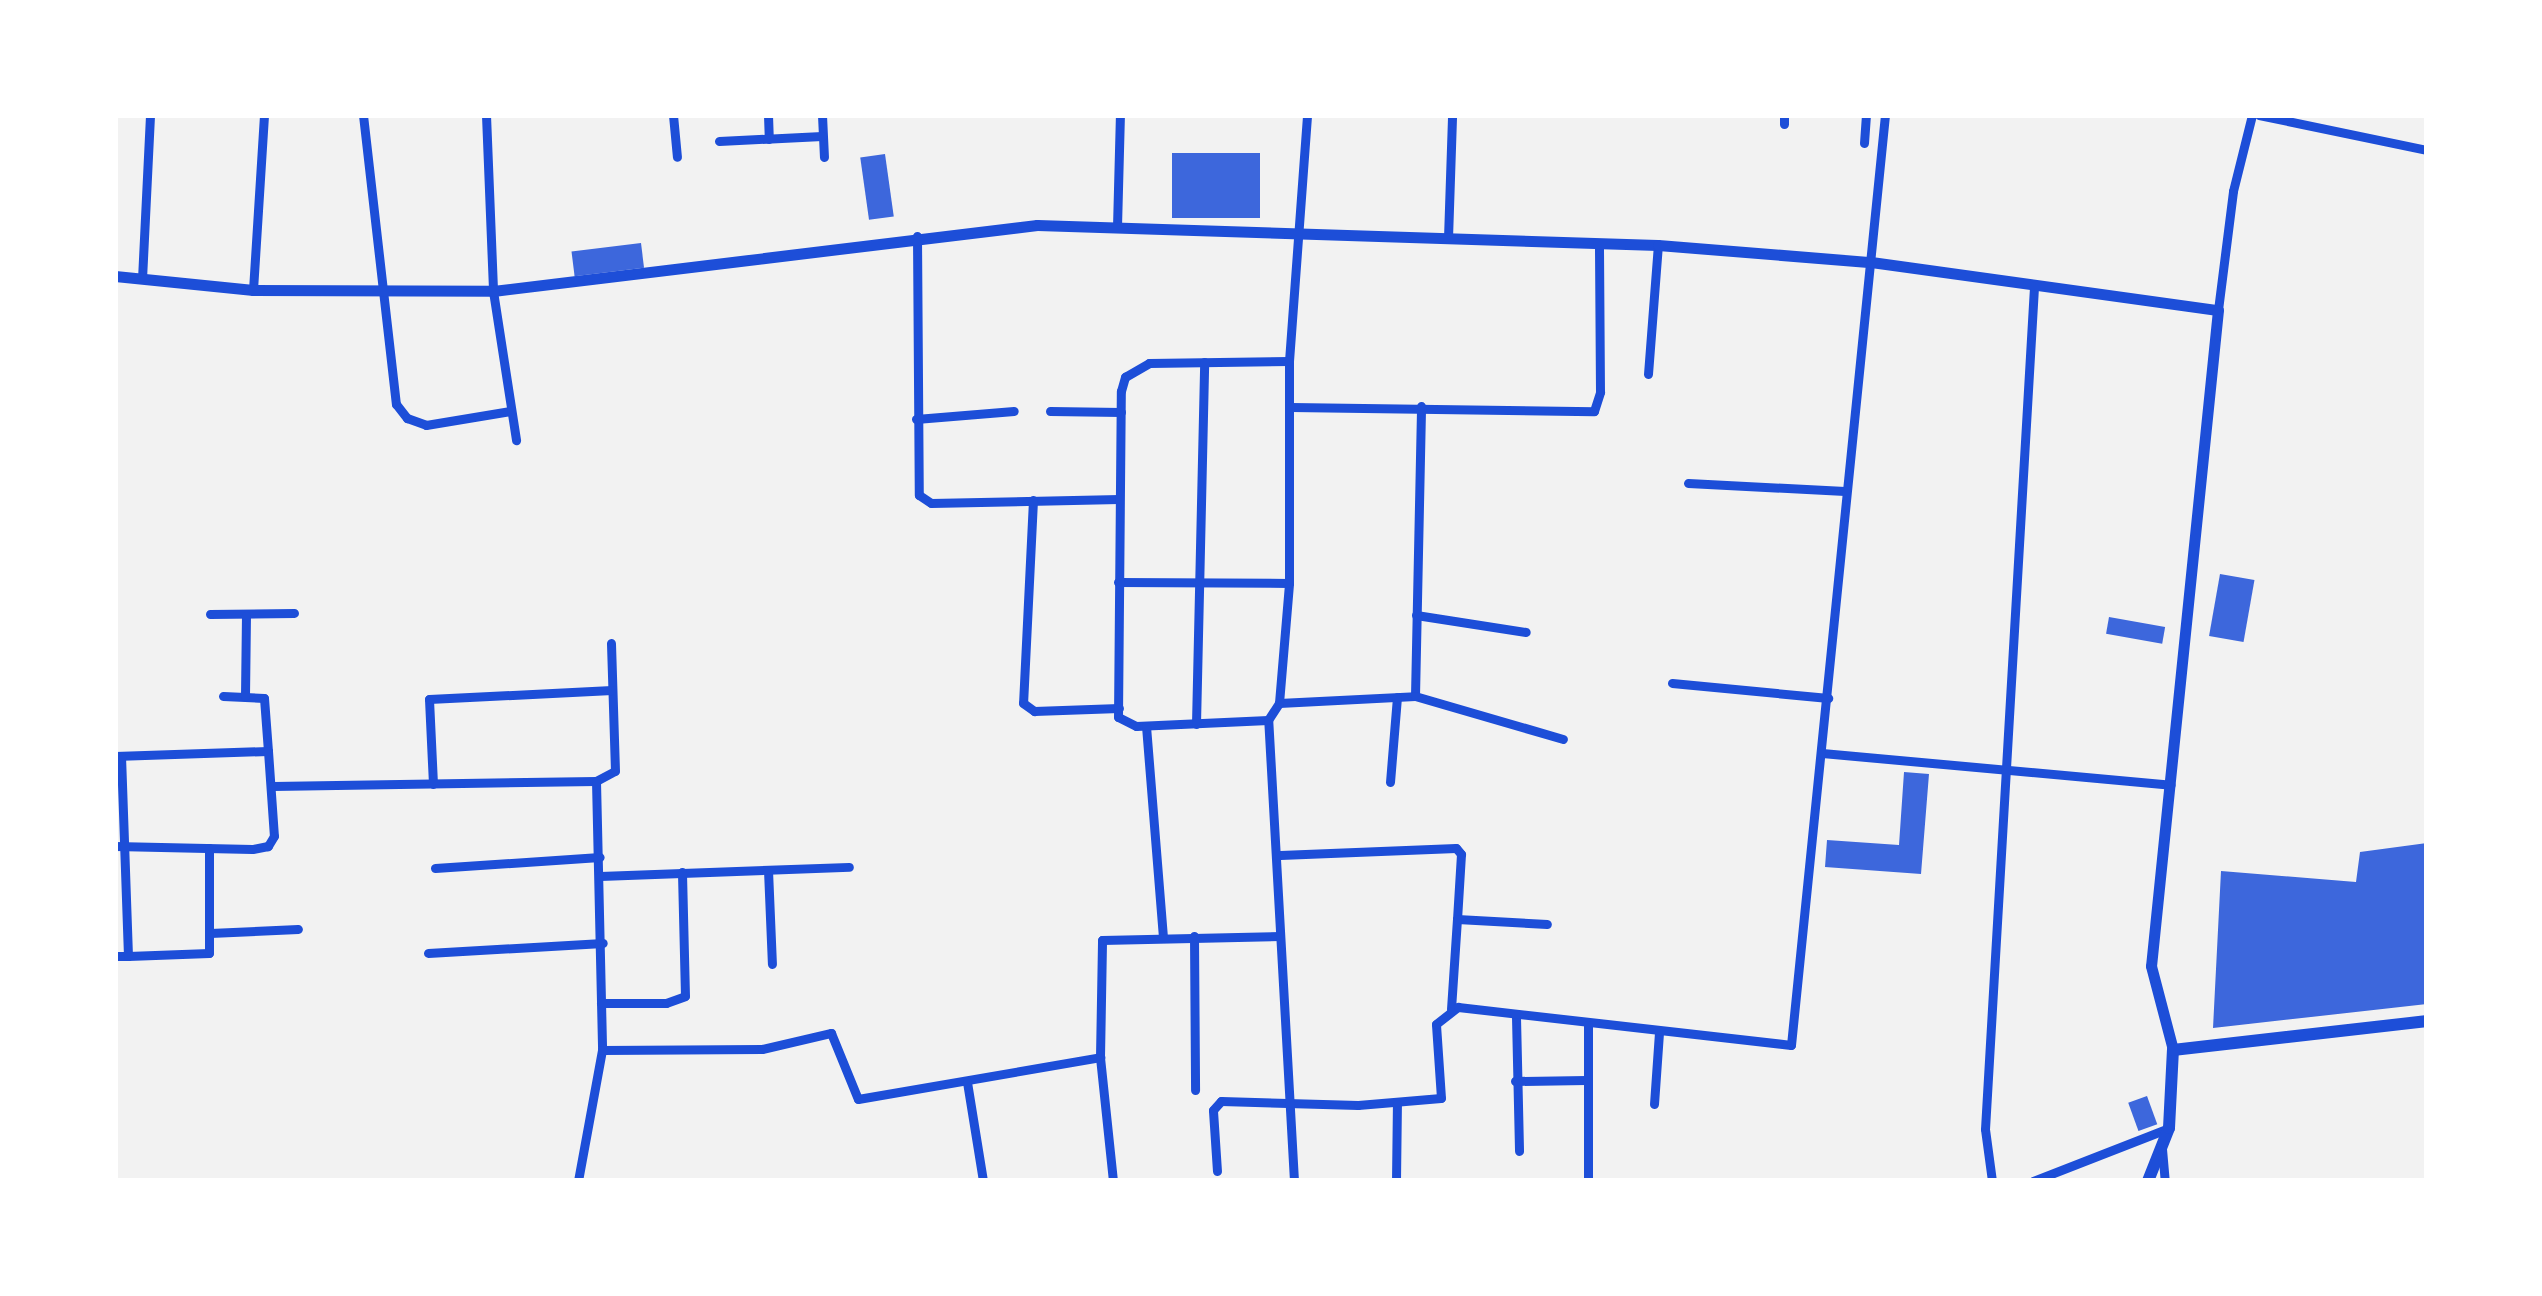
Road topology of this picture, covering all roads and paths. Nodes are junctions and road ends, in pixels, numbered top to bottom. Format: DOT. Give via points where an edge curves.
graph roads {
  1 [pos="150,115"];
  2 [pos="264,115"];
  3 [pos="363,115"];
  4 [pos="486,115"];
  5 [pos="674,115"];
  6 [pos="768,115"];
  7 [pos="822,115"];
  8 [pos="1120,115"];
  9 [pos="1307,115"];
  10 [pos="1452,115"];
  11 [pos="1866,115"];
  12 [pos="1884,115"];
  13 [pos="2255,115"];
  14 [pos="822,136"];
  15 [pos="769,139"];
  16 [pos="719,141"];
  17 [pos="1864,143"];
  18 [pos="2427,150"];
  19 [pos="676,157"];
  20 [pos="824,157"];
  21 [pos="1117,227"];
  22 [pos="1298,232"];
  23 [pos="917,236"];
  24 [pos="1448,238"];
  25 [pos="1599,243"];
  26 [pos="1658,245"];
  27 [pos="1871,262"];
  28 [pos="115,276"];
  29 [pos="142,279"];
  30 [pos="2034,286"];
  31 [pos="253,290"];
  32 [pos="493,292"];
  33 [pos="379,294"];
  34 [pos="2218,310"];
  35 [pos="1289,361"];
  36 [pos="1204,362"];
  37 [pos="1648,374"];
  38 [pos="1422,406"];
  39 [pos="1291,407"];
  40 [pos="511,411"];
  41 [pos="1050,411"];
  42 [pos="1014,412"];
  43 [pos="1121,412"];
  44 [pos="916,419"];
  45 [pos="516,440"];
  46 [pos="1688,483"];
  47 [pos="1845,491"];
  48 [pos="1119,499"];
  49 [pos="1033,500"];
  50 [pos="1118,582"];
  51 [pos="1198,582"];
  52 [pos="1289,583"];
  53 [pos="294,613"];
  54 [pos="210,614"];
  55 [pos="1416,615"];
  56 [pos="246,616"];
  57 [pos="1526,632"];
  58 [pos="610,643"];
  59 [pos="1672,683"];
  60 [pos="612,690"];
  61 [pos="223,696"];
  62 [pos="245,696"];
  63 [pos="1415,696"];
  64 [pos="1397,697"];
  65 [pos="1828,698"];
  66 [pos="1279,703"];
  67 [pos="1118,708"];
  68 [pos="1268,720"];
  69 [pos="1196,724"];
  70 [pos="1146,726"];
  71 [pos="1562,740"];
  72 [pos="268,751"];
  73 [pos="1822,752"];
  74 [pos="118,756"];
  75 [pos="2002,768"];
  76 [pos="596,781"];
  77 [pos="1390,782"];
  78 [pos="433,784"];
  79 [pos="2171,785"];
  80 [pos="273,786"];
  81 [pos="115,846"];
  82 [pos="127,846"];
  83 [pos="209,848"];
  84 [pos="1280,855"];
  85 [pos="600,856"];
  86 [pos="849,866"];
  87 [pos="435,868"];
  88 [pos="768,870"];
  89 [pos="682,872"];
  90 [pos="600,876"];
  91 [pos="1456,918"];
  92 [pos="1547,924"];
  93 [pos="298,929"];
  94 [pos="210,933"];
  95 [pos="1164,936"];
  96 [pos="1194,936"];
  97 [pos="1280,936"];
  98 [pos="603,943"];
  99 [pos="428,953"];
  100 [pos="115,956"];
  101 [pos="128,956"];
  102 [pos="772,964"];
  103 [pos="601,1003"];
  104 [pos="1451,1009"];
  105 [pos="1516,1018"];
  106 [pos="2427,1022"];
  107 [pos="1588,1025"];
  108 [pos="1659,1032"];
  109 [pos="602,1050"];
  110 [pos="2172,1050"];
  111 [pos="1100,1057"];
  112 [pos="1586,1080"];
  113 [pos="967,1082"];
  114 [pos="1514,1082"];
  115 [pos="1196,1090"];
  116 [pos="1290,1104"];
  117 [pos="1397,1104"];
  118 [pos="1654,1104"];
  119 [pos="2169,1128"];
  120 [pos="2162,1150"];
  121 [pos="1519,1151"];
  122 [pos="1217,1170"];
  123 [pos="578,1181"];
  124 [pos="983,1181"];
  125 [pos="1113,1181"];
  126 [pos="1294,1181"];
  127 [pos="1396,1181"];
  128 [pos="1588,1181"];
  129 [pos="1992,1181"];
  130 [pos="2033,1181"];
  131 [pos="2148,1181"];
  132 [pos="2166,1181"];
  1 -- 29 [label="street"];
  2 -- 31 [label="street"];
  3 -- 33 [label="street"];
  4 -- 32 [label="street"];
  5 -- 19 [label="street"];
  6 -- 15 [label="street"];
  7 -- 14 [label="street"];
  8 -- 21 [label="street"];
  9 -- 22 [label="street"];
  10 -- 24 [label="street"];
  11 -- 17 [label="street"];
  12 -- 27 [label="street"];
  13 -- 18 [label="street"];
  13 -- 34 [label="street" via="2234,192"];
  14 -- 15 [label="street"];
  14 -- 20 [label="street"];
  15 -- 16 [label="street"];
  21 -- 22 [label="street"];
  21 -- 23 [label="street" via="1037,225"];
  22 -- 24 [label="street"];
  22 -- 35 [label="street"];
  23 -- 32 [label="street"];
  23 -- 44 [label="street"];
  24 -- 25 [label="street"];
  25 -- 26 [label="street"];
  25 -- 38 [label="street" via="1600,392 1594,411"];
  26 -- 27 [label="street"];
  26 -- 37 [label="street"];
  27 -- 30 [label="street"];
  27 -- 47 [label="street"];
  28 -- 29 [label="street"];
  29 -- 31 [label="street"];
  30 -- 34 [label="street"];
  30 -- 75 [label="street"];
  31 -- 33 [label="street"];
  32 -- 33 [label="street"];
  32 -- 40 [label="street"];
  33 -- 40 [label="street" via="396,404 407,418 426,425"];
  34 -- 79 [label="street"];
  35 -- 36 [label="street"];
  35 -- 39 [label="street"];
  36 -- 43 [label="street" via="1141,365 1125,378"];
  36 -- 51 [label="street"];
  38 -- 39 [label="street"];
  38 -- 55 [label="street"];
  39 -- 52 [label="street"];
  40 -- 45 [label="street"];
  41 -- 43 [label="street"];
  42 -- 44 [label="street"];
  43 -- 48 [label="street"];
  44 -- 49 [label="street" via="916,488 924,500"];
  46 -- 47 [label="street"];
  47 -- 65 [label="street"];
  48 -- 49 [label="street"];
  48 -- 50 [label="street"];
  49 -- 67 [label="street" via="1023,703 1034,711"];
  50 -- 51 [label="street"];
  50 -- 67 [label="street"];
  51 -- 52 [label="street"];
  51 -- 69 [label="street"];
  52 -- 66 [label="street"];
  53 -- 56 [label="street"];
  54 -- 56 [label="street"];
  55 -- 57 [label="street"];
  55 -- 63 [label="street"];
  56 -- 62 [label="street"];
  58 -- 60 [label="street"];
  59 -- 65 [label="street"];
  60 -- 76 [label="street" via="615,771"];
  60 -- 78 [label="street" via="430,699"];
  61 -- 62 [label="street"];
  62 -- 72 [label="street" via="266,701"];
  63 -- 64 [label="street"];
  63 -- 71 [label="street"];
  64 -- 66 [label="street"];
  64 -- 77 [label="street"];
  65 -- 73 [label="street"];
  66 -- 68 [label="street"];
  67 -- 70 [label="street" via="1124,725"];
  68 -- 69 [label="street"];
  68 -- 84 [label="street"];
  69 -- 70 [label="street"];
  70 -- 95 [label="street"];
  72 -- 74 [label="street"];
  72 -- 80 [label="street"];
  73 -- 75 [label="street"];
  73 -- 108 [label="street" via="1794,1038 1784,1048"];
  74 -- 82 [label="street"];
  75 -- 79 [label="street"];
  75 -- 129 [label="street" via="1985,1129"];
  76 -- 78 [label="street"];
  76 -- 85 [label="street"];
  78 -- 80 [label="street"];
  79 -- 110 [label="street" via="2151,966"];
  80 -- 83 [label="street" via="268,846"];
  81 -- 82 [label="street"];
  82 -- 83 [label="street"];
  82 -- 101 [label="street"];
  83 -- 94 [label="street"];
  84 -- 91 [label="street" via="1460,850"];
  84 -- 97 [label="street"];
  85 -- 87 [label="street"];
  85 -- 90 [label="street"];
  86 -- 88 [label="street"];
  88 -- 89 [label="street"];
  88 -- 102 [label="street"];
  89 -- 90 [label="street"];
  89 -- 103 [label="street" via="685,996 666,1003"];
  90 -- 98 [label="street"];
  91 -- 92 [label="street"];
  91 -- 104 [label="street"];
  93 -- 94 [label="street"];
  94 -- 101 [label="street" via="203,956"];
  95 -- 96 [label="street"];
  95 -- 111 [label="street" via="1102,940"];
  96 -- 97 [label="street"];
  96 -- 115 [label="street"];
  97 -- 116 [label="street"];
  98 -- 99 [label="street"];
  98 -- 103 [label="street"];
  100 -- 101 [label="street"];
  103 -- 109 [label="street"];
  104 -- 105 [label="street"];
  104 -- 117 [label="street" via="1436,1024 1442,1098"];
  105 -- 107 [label="street"];
  105 -- 114 [label="street"];
  106 -- 110 [label="main road"];
  107 -- 108 [label="street"];
  107 -- 112 [label="street"];
  108 -- 118 [label="street"];
  109 -- 113 [label="street" via="762,1049 831,1033 858,1099"];
  109 -- 123 [label="street"];
  110 -- 119 [label="main road"];
  111 -- 113 [label="street"];
  111 -- 125 [label="street"];
  112 -- 114 [label="street"];
  112 -- 128 [label="street"];
  113 -- 124 [label="street"];
  114 -- 121 [label="street"];
  116 -- 117 [label="street"];
  116 -- 122 [label="street" via="1217,1104"];
  116 -- 126 [label="street"];
  117 -- 127 [label="street"];
  119 -- 120 [label="main road"];
  119 -- 130 [label="street"];
  120 -- 131 [label="main road"];
  120 -- 132 [label="street"];
}
